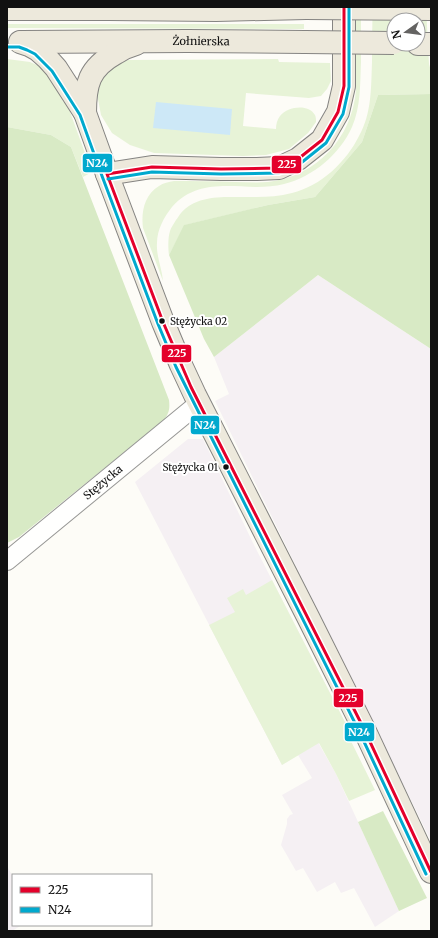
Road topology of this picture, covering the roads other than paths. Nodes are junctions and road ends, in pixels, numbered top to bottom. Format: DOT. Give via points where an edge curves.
graph roads {
  1 [pos="344,7"];
  2 [pos="107,8"];
  3 [pos="7,9"];
  4 [pos="431,9"];
  5 [pos="144,41"];
  6 [pos="14,42"];
  7 [pos="386,43"];
  8 [pos="86,113"];
  9 [pos="107,174"];
  10 [pos="199,403"];
  11 [pos="7,561"];
  12 [pos="431,872"];
  1 -- 9 [label="main road" via="344,86 338,112 322,140 298,159 278,168 258,170 152,167"];
  2 -- 3 [label="main road"];
  2 -- 4 [label="main road, bridge"];
  5 -- 6 [label="main road, Żołnierska"];
  5 -- 7 [label="main road, Żołnierska, bridge"];
  5 -- 8 [label="main road" via="120,50 96,67 87,89"];
  6 -- 8 [label="main road" via="29,45 47,58"];
  8 -- 9 [label="main road"];
  9 -- 10 [label="main road" via="163,322"];
  10 -- 11 [label="street, Stężycka"];
  10 -- 12 [label="main road" via="347,694"];
}
